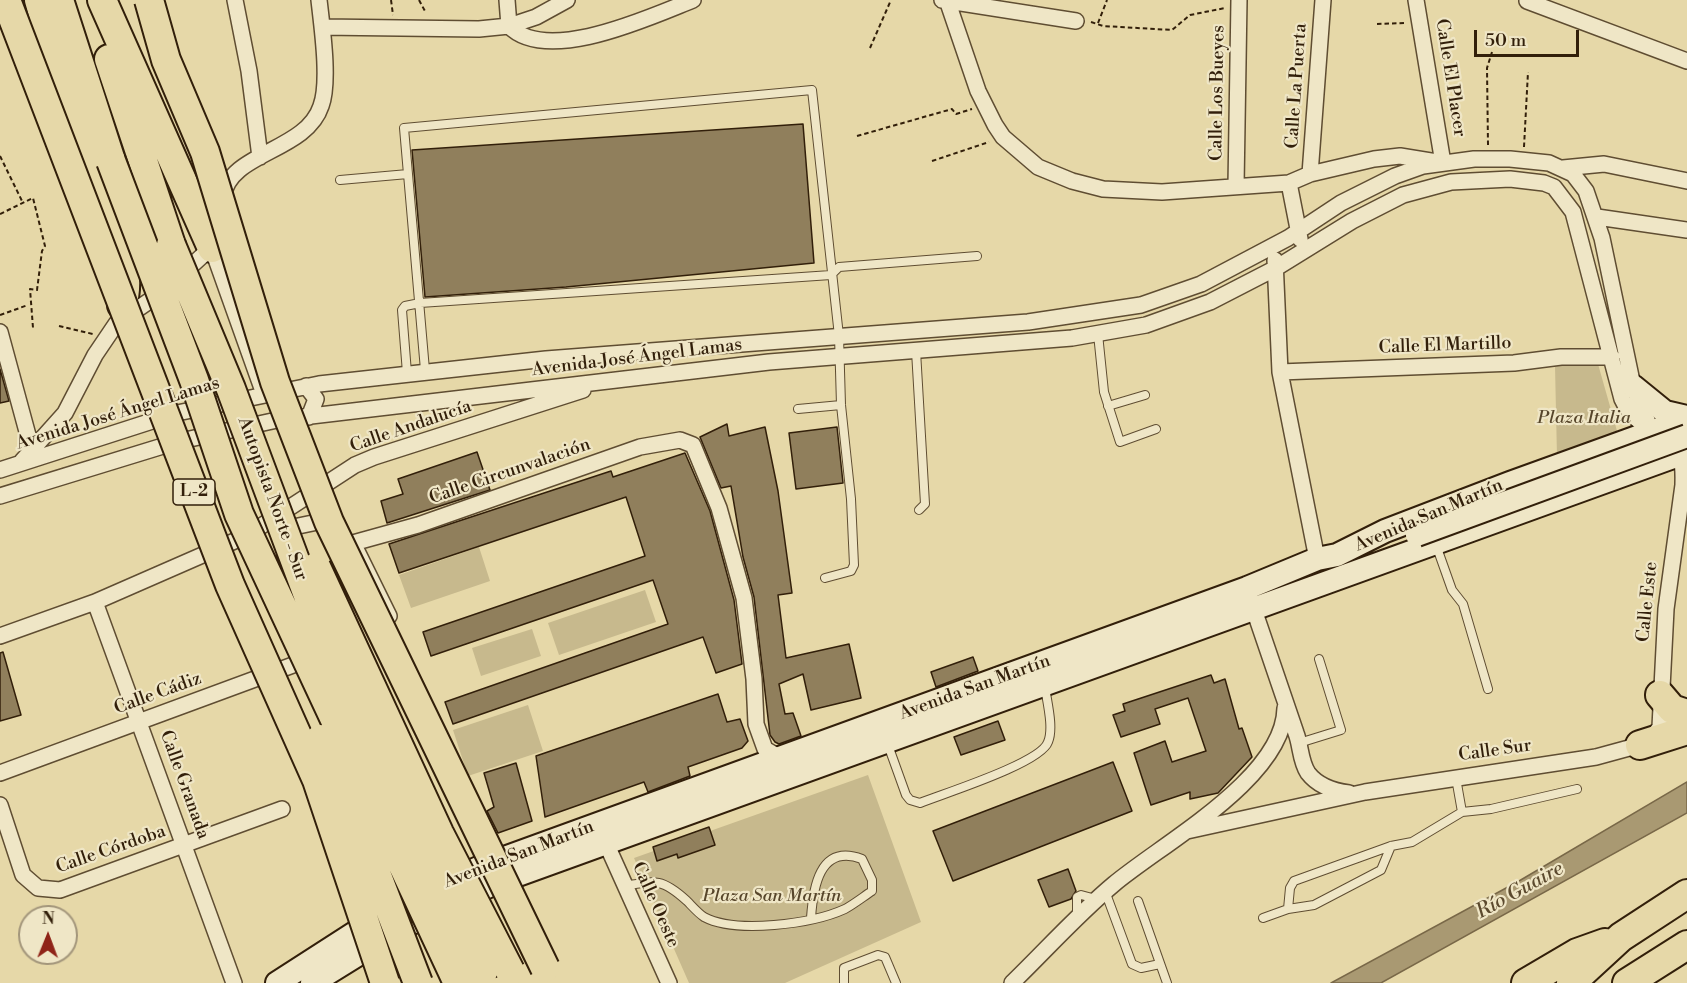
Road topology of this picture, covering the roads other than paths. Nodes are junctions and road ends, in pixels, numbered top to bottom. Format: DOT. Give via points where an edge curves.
graph roads {
  1 [pos="6,0"];
  2 [pos="39,0"];
  3 [pos="59,0"];
  4 [pos="90,0"];
  5 [pos="102,0"];
  6 [pos="149,0"];
  7 [pos="235,0"];
  8 [pos="319,0"];
  9 [pos="507,0"];
  10 [pos="567,0"];
  11 [pos="693,0"];
  12 [pos="945,0"];
  13 [pos="1323,0"];
  14 [pos="1416,0"];
  15 [pos="1527,1"];
  16 [pos="1239,4"];
  17 [pos="1076,21"];
  18 [pos="510,26"];
  19 [pos="322,27"];
  20 [pos="1687,61"];
  21 [pos="260,157"];
  22 [pos="1443,163"];
  23 [pos="1563,168"];
  24 [pos="408,174"];
  25 [pos="1310,174"];
  26 [pos="340,180"];
  27 [pos="1687,182"];
  28 [pos="1289,183"];
  29 [pos="1236,186"];
  30 [pos="1597,217"];
  31 [pos="1687,230"];
  32 [pos="1299,231"];
  33 [pos="1273,246"];
  34 [pos="212,248"];
  35 [pos="1301,252"];
  36 [pos="977,256"];
  37 [pos="1275,268"];
  38 [pos="831,275"];
  39 [pos="420,303"];
  40 [pos="112,330"];
  41 [pos="0,332"];
  42 [pos="1098,334"];
  43 [pos="838,336"];
  44 [pos="916,351"];
  45 [pos="1612,357"];
  46 [pos="840,358"];
  47 [pos="425,370"];
  48 [pos="1280,372"];
  49 [pos="407,373"];
  50 [pos="616,380"];
  51 [pos="306,386"];
  52 [pos="1633,386"];
  53 [pos="231,389"];
  54 [pos="264,394"];
  55 [pos="1145,395"];
  56 [pos="841,405"];
  57 [pos="1108,406"];
  58 [pos="798,409"];
  59 [pos="309,417"];
  60 [pos="1687,418"];
  61 [pos="1156,429"];
  62 [pos="1652,432"];
  63 [pos="1684,447"];
  64 [pos="32,450"];
  65 [pos="20,463"];
  66 [pos="0,470"];
  67 [pos="0,496"];
  68 [pos="919,510"];
  69 [pos="243,525"];
  70 [pos="1416,540"];
  71 [pos="353,543"];
  72 [pos="1327,557"];
  73 [pos="825,578"];
  74 [pos="1329,579"];
  75 [pos="1250,598"];
  76 [pos="95,602"];
  77 [pos="0,636"];
  78 [pos="329,651"];
  79 [pos="1319,659"];
  80 [pos="367,678"];
  81 [pos="1045,686"];
  82 [pos="1488,689"];
  83 [pos="1660,695"];
  84 [pos="1285,708"];
  85 [pos="1687,714"];
  86 [pos="140,722"];
  87 [pos="1687,730"];
  88 [pos="886,741"];
  89 [pos="1299,743"];
  90 [pos="1640,745"];
  91 [pos="782,759"];
  92 [pos="0,773"];
  93 [pos="1456,776"];
  94 [pos="1577,789"];
  95 [pos="1354,794"];
  96 [pos="0,805"];
  97 [pos="282,810"];
  98 [pos="1462,812"];
  99 [pos="1187,831"];
  100 [pos="606,843"];
  101 [pos="186,845"];
  102 [pos="1391,846"];
  103 [pos="485,865"];
  104 [pos="625,886"];
  105 [pos="1687,894"];
  106 [pos="1101,895"];
  107 [pos="1138,901"];
  108 [pos="1288,909"];
  109 [pos="812,918"];
  110 [pos="1263,918"];
  111 [pos="1621,937"];
  112 [pos="1687,945"];
  113 [pos="1687,955"];
  114 [pos="1160,964"];
  115 [pos="505,979"];
  116 [pos="548,979"];
  117 [pos="234,983"];
  118 [pos="277,983"];
  119 [pos="312,983"];
  120 [pos="385,983"];
  121 [pos="418,983"];
  122 [pos="458,983"];
  123 [pos="669,983"];
  124 [pos="844,983"];
  125 [pos="896,983"];
  126 [pos="1012,983"];
  127 [pos="1167,983"];
  128 [pos="1526,983"];
  129 [pos="1571,983"];
  130 [pos="1627,983"];
  131 [pos="1653,983"];
  1 -- 120 [label="highway, L-2, bridge" via="230,585 317,780"];
  2 -- 40 [label="highway" via="59,71 119,239 125,296"];
  3 -- 69 [label="highway, Autopista Norte - Sur / L-2, bridge" via="111,161 194,380"];
  4 -- 53 [label="highway, Autopista Norte - Sur, bridge" via="171,245"];
  5 -- 34 [label="highway"];
  6 -- 116 [label="highway, bridge" via="166,60 205,152 275,382 329,522"];
  7 -- 21 [label="street"];
  8 -- 19 [label="street"];
  9 -- 18 [label="street"];
  10 -- 18 [label="street"];
  11 -- 18 [label="street" via="623,27 555,42 525,39"];
  12 -- 17 [label="street"];
  12 -- 29 [label="street" via="984,105 1003,137 1038,167 1103,189 1162,192"];
  13 -- 25 [label="street, Calle La Puerta"];
  14 -- 22 [label="street, Calle El Placer"];
  15 -- 20 [label="street"];
  16 -- 29 [label="street, Calle Los Bueyes"];
  18 -- 19 [label="street"];
  19 -- 21 [label="street" via="321,108 308,127 291,141"];
  21 -- 34 [label="street" via="227,181 223,234"];
  22 -- 23 [label="street" via="1524,159"];
  22 -- 25 [label="street" via="1400,156"];
  22 -- 32 [label="street, Avenida José Ángel Lamas" via="1395,176 1341,203"];
  23 -- 27 [label="street" via="1604,164"];
  23 -- 30 [label="street" via="1579,179"];
  24 -- 26 [label="lane"];
  24 -- 38 [label="lane" via="404,128 812,90"];
  24 -- 39 [label="lane"];
  25 -- 28 [label="street"];
  28 -- 29 [label="street"];
  28 -- 32 [label="street"];
  30 -- 31 [label="street"];
  30 -- 52 [label="street"];
  32 -- 33 [label="street, Avenida José Ángel Lamas"];
  32 -- 35 [label="street"];
  33 -- 37 [label="street"];
  33 -- 43 [label="street, Avenida José Ángel Lamas" via="1201,284 1132,308 1028,322"];
  34 -- 40 [label="street"];
  34 -- 54 [label="street"];
  35 -- 37 [label="street, Avenida José Ángel Lamas"];
  35 -- 45 [label="street, Avenida José Ángel Lamas" via="1379,207 1428,186 1476,179 1544,183 1554,187 1573,212"];
  36 -- 38 [label="lane" via="839,267"];
  37 -- 42 [label="street, Avenida José Ángel Lamas" via="1176,316"];
  37 -- 48 [label="street"];
  38 -- 39 [label="lane"];
  38 -- 43 [label="lane"];
  39 -- 47 [label="lane"];
  39 -- 49 [label="lane" via="402,310"];
  40 -- 64 [label="street" via="65,413"];
  41 -- 64 [label="street"];
  42 -- 44 [label="street, Avenida José Ángel Lamas"];
  42 -- 57 [label="lane"];
  43 -- 46 [label="lane"];
  43 -- 47 [label="street, Avenida José Ángel Lamas"];
  44 -- 46 [label="street, Avenida José Ángel Lamas"];
  44 -- 68 [label="lane" via="925,504"];
  45 -- 48 [label="street, Calle El Martillo"];
  45 -- 62 [label="street, Avenida José Ángel Lamas" via="1627,410"];
  46 -- 50 [label="street, Avenida José Ángel Lamas"];
  46 -- 56 [label="lane"];
  47 -- 49 [label="street, Avenida José Ángel Lamas"];
  48 -- 72 [label="street"];
  49 -- 51 [label="street, Avenida José Ángel Lamas"];
  50 -- 59 [label="street, Avenida José Ángel Lamas"];
  50 -- 69 [label="street, Calle Andalucía" via="374,457"];
  51 -- 54 [label="street, Avenida José Ángel Lamas"];
  51 -- 59 [label="street" via="316,399"];
  52 -- 60 [label="main road" via="1665,412"];
  52 -- 62 [label="street"];
  53 -- 80 [label="highway, bridge"];
  53 -- 115 [label="highway, Autopista Norte - Sur, bridge" via="318,622 405,820"];
  54 -- 65 [label="street, Avenida José Ángel Lamas" via="177,413"];
  55 -- 57 [label="lane"];
  56 -- 58 [label="lane"];
  56 -- 73 [label="lane" via="854,565 851,571"];
  57 -- 61 [label="lane" via="1120,442"];
  59 -- 67 [label="street, Avenida José Ángel Lamas" via="207,434"];
  60 -- 62 [label="main road, Avenida San Martín"];
  62 -- 63 [label="street, Avenida José Ángel Lamas"];
  62 -- 72 [label="main road, Avenida San Martín" via="1394,528"];
  63 -- 70 [label="main road, bridge"];
  63 -- 83 [label="street, Calle Este"];
  64 -- 65 [label="street"];
  65 -- 66 [label="street, Avenida José Ángel Lamas"];
  69 -- 71 [label="street" via="339,518"];
  69 -- 76 [label="street, Calle Andalucía"];
  69 -- 121 [label="highway, L-2, bridge" via="233,531 235,556 350,805"];
  69 -- 122 [label="highway, Autopista Norte - Sur / L-2, bridge"];
  70 -- 72 [label="main road"];
  70 -- 74 [label="main road"];
  70 -- 74 [label="main road, Avenida San Martín"];
  70 -- 82 [label="lane" via="1462,604"];
  71 -- 91 [label="street, Calle Circunvalación" via="418,525 640,447 680,440 693,445 719,508 744,598 760,739 765,749"];
  71 -- 103 [label="street" via="392,622 435,744 486,855"];
  72 -- 75 [label="main road, Avenida San Martín"];
  74 -- 75 [label="main road, Avenida San Martín"];
  75 -- 81 [label="main road, Avenida San Martín"];
  75 -- 84 [label="street, Calle Sur"];
  75 -- 91 [label="main road, Avenida San Martín"];
  76 -- 77 [label="street, Calle Andalucía"];
  76 -- 86 [label="street, Calle Granada"];
  78 -- 86 [label="street, Calle Cádiz"];
  79 -- 89 [label="lane" via="1341,730"];
  80 -- 115 [label="highway, bridge"];
  80 -- 116 [label="highway, bridge"];
  81 -- 88 [label="main road, Avenida San Martín"];
  81 -- 88 [label="lane" via="1049,741 1041,753 920,803 906,795"];
  83 -- 85 [label="highway" via="1672,709"];
  83 -- 90 [label="street, Calle Este" via="1660,727"];
  84 -- 89 [label="street, Calle Sur"];
  84 -- 99 [label="street, Calle Sur" via="1282,730 1260,763 1227,800"];
  86 -- 92 [label="street, Calle Cádiz"];
  86 -- 101 [label="street, Calle Granada"];
  87 -- 90 [label="highway"];
  88 -- 100 [label="main road, Avenida San Martín"];
  89 -- 95 [label="street, Calle Sur" via="1312,778 1337,792"];
  90 -- 93 [label="street, Calle Sur" via="1596,757"];
  91 -- 103 [label="main road, Avenida San Martín"];
  93 -- 95 [label="street, Calle Sur"];
  93 -- 98 [label="lane"];
  94 -- 98 [label="lane"];
  95 -- 99 [label="street, Calle Sur"];
  96 -- 101 [label="street, Calle Córdoba" via="23,875 38,888 60,891"];
  97 -- 101 [label="street, Calle Córdoba"];
  98 -- 102 [label="lane" via="1412,842"];
  99 -- 106 [label="street, Calle Sur"];
  100 -- 104 [label="street, Calle Oeste"];
  100 -- 119 [label="main road, Avenida San Martín" via="437,909"];
  101 -- 117 [label="street, Calle Granada"];
  102 -- 108 [label="lane" via="1381,870 1314,905"];
  102 -- 108 [label="lane" via="1294,881"];
  103 -- 118 [label="main road, Avenida San Martín" via="391,911"];
  104 -- 109 [label="lane" via="667,883 703,916 726,924 774,924"];
  104 -- 123 [label="street, Calle Oeste"];
  105 -- 111 [label="highway"];
  106 -- 114 [label="lane" via="1132,964 1141,968"];
  106 -- 126 [label="street, Calle Sur"];
  107 -- 114 [label="lane"];
  108 -- 110 [label="lane"];
  109 -- 109 [label="lane" via="843,909 872,891 872,880 862,859 834,859 819,870 814,883"];
  111 -- 128 [label="highway" via="1577,953"];
  111 -- 129 [label="highway"];
  112 -- 130 [label="highway"];
  113 -- 131 [label="highway"];
  114 -- 127 [label="lane"];
  124 -- 125 [label="lane" via="844,968 878,955 885,957"];
}
